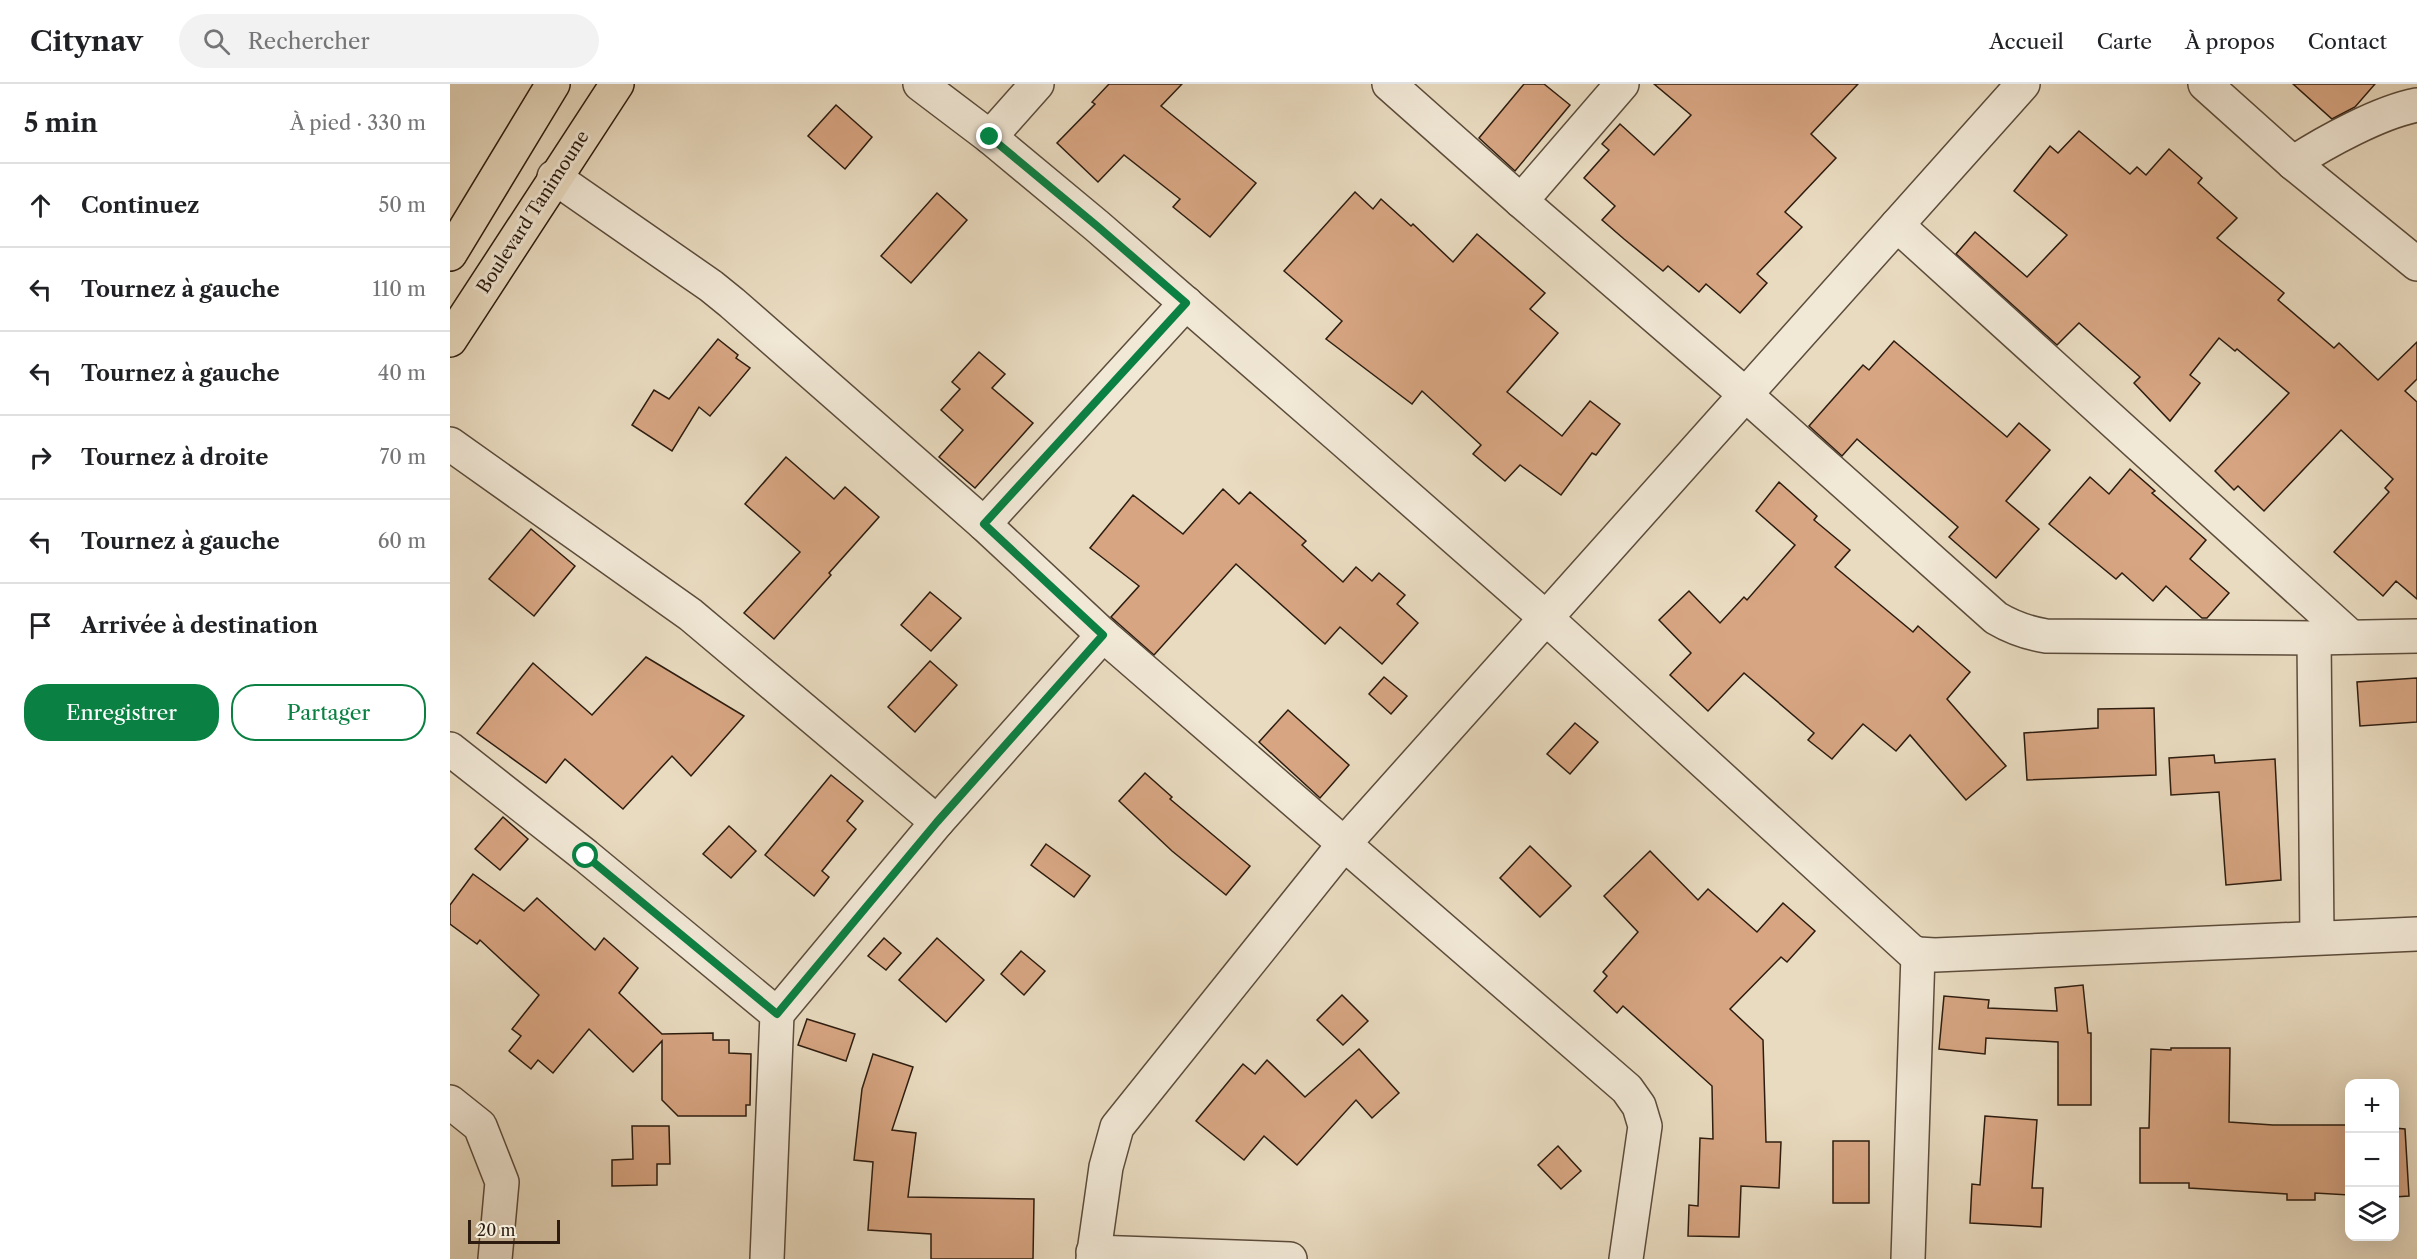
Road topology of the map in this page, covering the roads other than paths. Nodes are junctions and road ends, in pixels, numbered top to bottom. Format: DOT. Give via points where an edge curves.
graph roads {
  1 [pos="553,84"];
  2 [pos="617,84"];
  3 [pos="920,84"];
  4 [pos="1037,84"];
  5 [pos="1389,84"];
  6 [pos="1622,84"];
  7 [pos="2023,84"];
  8 [pos="2205,84"];
  9 [pos="2417,105"];
  10 [pos="990,137"];
  11 [pos="2293,163"];
  12 [pos="554,177"];
  13 [pos="1521,201"];
  14 [pos="1897,225"];
  15 [pos="450,254"];
  16 [pos="2417,264"];
  17 [pos="1186,303"];
  18 [pos="450,340"];
  19 [pos="1747,396"];
  20 [pos="450,444"];
  21 [pos="984,524"];
  22 [pos="1546,618"];
  23 [pos="1103,635"];
  24 [pos="2417,636"];
  25 [pos="2351,637"];
  26 [pos="2314,638"];
  27 [pos="450,749"];
  28 [pos="937,822"];
  29 [pos="1344,844"];
  30 [pos="2417,933"];
  31 [pos="2317,938"];
  32 [pos="1918,954"];
  33 [pos="777,1014"];
  34 [pos="450,1102"];
  35 [pos="1093,1256"];
  36 [pos="495,1259"];
  37 [pos="767,1259"];
  38 [pos="1290,1259"];
  39 [pos="1626,1259"];
  40 [pos="1908,1259"];
  1 -- 15 [label="main road"];
  2 -- 12 [label="main road, Boulevard Tanimoune"];
  3 -- 10 [label="street"];
  4 -- 10 [label="street"];
  5 -- 13 [label="street"];
  6 -- 13 [label="street"];
  7 -- 14 [label="street"];
  8 -- 11 [label="street"];
  9 -- 11 [label="street" via="2376,119"];
  10 -- 17 [label="street"];
  11 -- 16 [label="street"];
  12 -- 18 [label="main road, Boulevard Tanimoune"];
  12 -- 21 [label="street" via="711,286"];
  13 -- 19 [label="street"];
  14 -- 19 [label="street"];
  14 -- 25 [label="street"];
  17 -- 21 [label="street"];
  17 -- 22 [label="street"];
  19 -- 22 [label="street"];
  19 -- 26 [label="street" via="1996,618 2024,633"];
  20 -- 28 [label="street" via="691,615"];
  21 -- 23 [label="street"];
  22 -- 29 [label="street"];
  22 -- 32 [label="street" via="1898,942"];
  23 -- 28 [label="street"];
  23 -- 29 [label="street"];
  24 -- 25 [label="street"];
  25 -- 26 [label="street"];
  26 -- 31 [label="street"];
  27 -- 33 [label="street"];
  28 -- 33 [label="street"];
  29 -- 35 [label="street" via="1114,1131"];
  29 -- 39 [label="street" via="1627,1089 1639,1106 1645,1126"];
  30 -- 31 [label="street"];
  31 -- 32 [label="street"];
  32 -- 40 [label="street"];
  33 -- 37 [label="street"];
  34 -- 36 [label="street" via="480,1126 502,1182"];
  35 -- 38 [label="street"];
}
